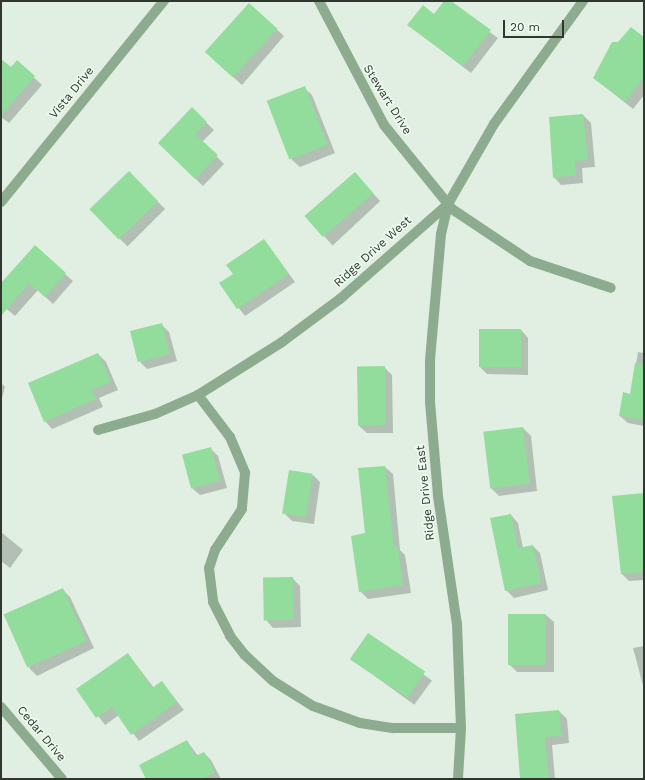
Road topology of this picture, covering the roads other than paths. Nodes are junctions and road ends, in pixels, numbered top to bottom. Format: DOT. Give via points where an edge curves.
graph roads {
  1 [pos="164,1"];
  2 [pos="319,1"];
  3 [pos="583,1"];
  4 [pos="1,202"];
  5 [pos="448,204"];
  6 [pos="611,288"];
  7 [pos="198,395"];
  8 [pos="98,430"];
  9 [pos="1,707"];
  10 [pos="461,728"];
  11 [pos="62,779"];
  12 [pos="458,779"];
  1 -- 4 [label="street, Vista Drive"];
  2 -- 5 [label="street, Stewart Drive" via="384,125"];
  3 -- 5 [label="street, Ridge Drive West" via="494,124"];
  5 -- 6 [label="street, Stewart Drive" via="489,237 530,261"];
  5 -- 7 [label="street, Ridge Drive West" via="340,299 282,342"];
  5 -- 10 [label="street, Ridge Drive East" via="441,234 430,361 430,402 438,496 457,624"];
  7 -- 8 [label="street, Ridge Drive West" via="155,414"];
  7 -- 10 [label="street" via="230,437 245,473 242,509 215,550 209,568 213,602 230,636 245,655 273,681 313,706 360,723 393,728"];
  9 -- 11 [label="street, Cedar Drive"];
  10 -- 12 [label="street, Ridge Drive East"];
}
